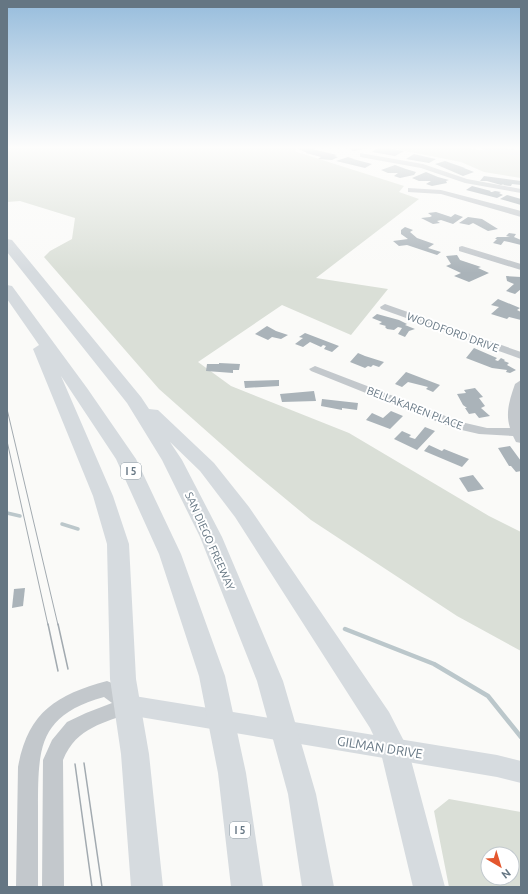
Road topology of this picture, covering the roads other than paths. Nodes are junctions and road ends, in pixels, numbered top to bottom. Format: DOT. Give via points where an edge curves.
graph roads {
  1 [pos="411,190"];
  2 [pos="521,214"];
  3 [pos="7,243"];
  4 [pos="462,249"];
  5 [pos="521,267"];
  6 [pos="7,290"];
  7 [pos="385,307"];
  8 [pos="521,356"];
  9 [pos="315,369"];
  10 [pos="521,384"];
  11 [pos="135,401"];
  12 [pos="519,436"];
  13 [pos="128,705"];
  14 [pos="394,749"];
  15 [pos="521,772"];
  16 [pos="27,887"];
  17 [pos="53,887"];
  18 [pos="147,887"];
  19 [pos="247,887"];
  20 [pos="318,887"];
  21 [pos="429,887"];
  1 -- 2 [label="street" via="441,192"];
  3 -- 11 [label="highway, SAN DIEGO FREEWAY"];
  4 -- 5 [label="street"];
  6 -- 13 [label="highway" via="42,351 103,496 118,544 123,679"];
  6 -- 19 [label="highway, I 5" via="126,459 170,554 212,676 232,773"];
  7 -- 8 [label="street, WOODFORD DRIVE"];
  9 -- 12 [label="street, BELLAKAREN PLACE" via="470,430"];
  10 -- 12 [label="street" via="514,404 514,423"];
  11 -- 14 [label="highway" via="164,425 207,468 242,512 380,720"];
  11 -- 20 [label="highway, SAN DIEGO FREEWAY" via="172,460 211,537 270,681 302,794"];
  13 -- 14 [label="main road, GILMAN DRIVE"];
  13 -- 16 [label="street" via="107,689 88,693 59,708 35,736 29,750 28,767"];
  13 -- 17 [label="street" via="73,727 58,744 53,760"];
  13 -- 18 [label="highway"];
  14 -- 15 [label="main road, GILMAN DRIVE"];
  14 -- 21 [label="highway"];
}
